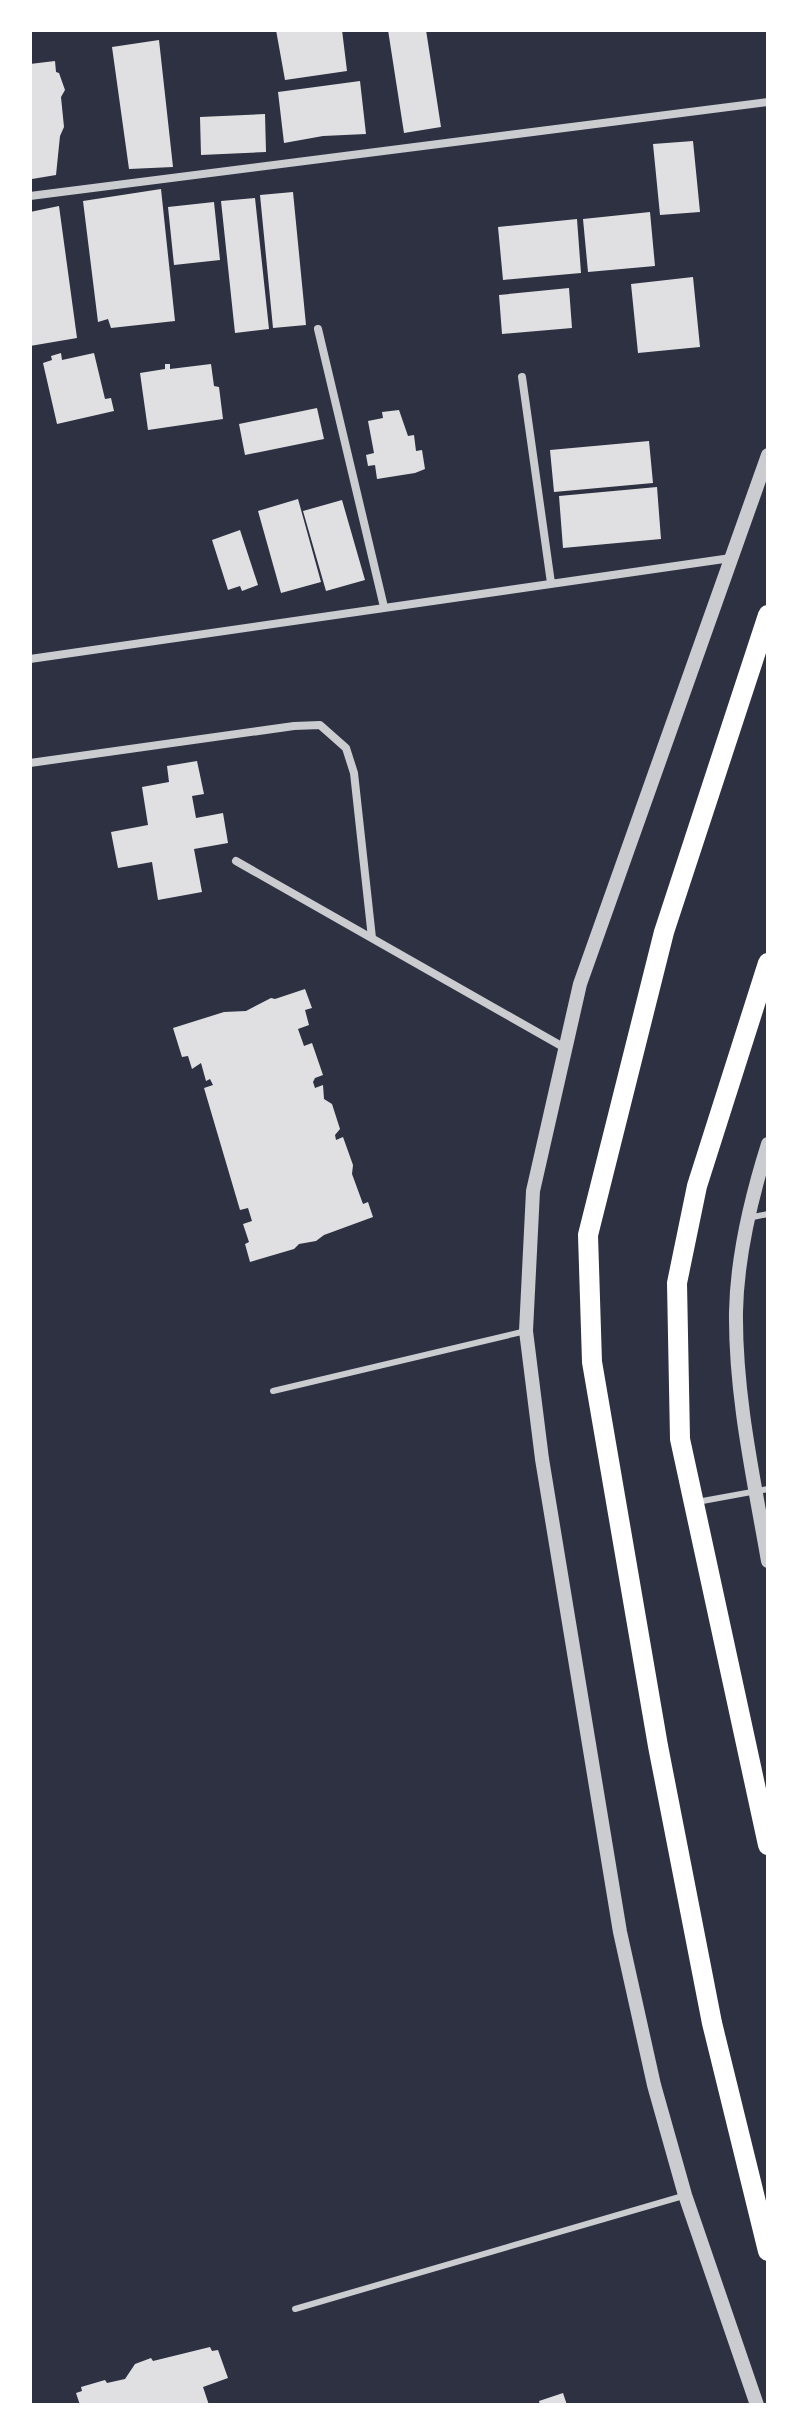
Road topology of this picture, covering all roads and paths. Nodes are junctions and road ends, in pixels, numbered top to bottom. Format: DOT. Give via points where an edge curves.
graph roads {
  1 [pos="768,102"];
  2 [pos="30,196"];
  3 [pos="318,329"];
  4 [pos="522,377"];
  5 [pos="768,455"];
  6 [pos="732,558"];
  7 [pos="551,583"];
  8 [pos="384,607"];
  9 [pos="768,615"];
  10 [pos="30,659"];
  11 [pos="30,763"];
  12 [pos="236,861"];
  13 [pos="372,938"];
  14 [pos="768,963"];
  15 [pos="565,1048"];
  16 [pos="768,1144"];
  17 [pos="768,1214"];
  18 [pos="748,1218"];
  19 [pos="526,1331"];
  20 [pos="273,1391"];
  21 [pos="762,1490"];
  22 [pos="694,1502"];
  23 [pos="768,1561"];
  24 [pos="768,1845"];
  25 [pos="685,2195"];
  26 [pos="768,2251"];
  27 [pos="295,2309"];
  28 [pos="757,2405"];
  1 -- 2 [label="street"];
  3 -- 8 [label="street"];
  4 -- 7 [label="street"];
  5 -- 6 [label="street"];
  6 -- 7 [label="street"];
  6 -- 15 [label="street" via="580,984"];
  7 -- 8 [label="street"];
  8 -- 10 [label="street"];
  9 -- 26 [label="main road" via="664,932 588,1235 592,1362 655,1731 712,2023"];
  11 -- 13 [label="street" via="320,725 346,748 354,773"];
  12 -- 13 [label="street"];
  13 -- 15 [label="street"];
  14 -- 22 [label="main road" via="697,1186 677,1283 680,1439"];
  15 -- 19 [label="street" via="533,1191"];
  16 -- 18 [label="street"];
  17 -- 18 [label="lane"];
  18 -- 21 [label="street" via="736,1312 742,1405"];
  19 -- 20 [label="lane"];
  19 -- 25 [label="street" via="620,1932"];
  21 -- 22 [label="lane"];
  21 -- 23 [label="street"];
  22 -- 24 [label="main road"];
  25 -- 27 [label="lane"];
  25 -- 28 [label="street"];
}
